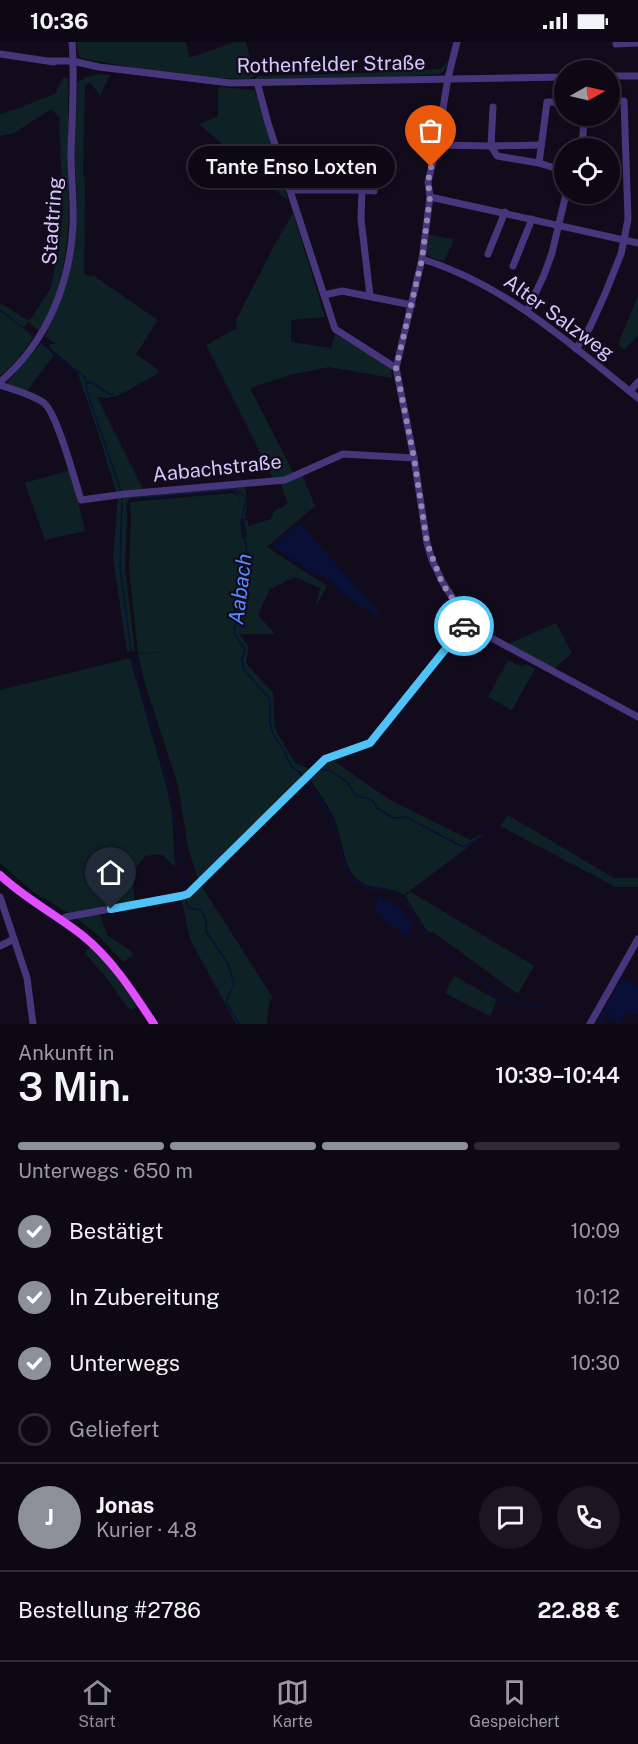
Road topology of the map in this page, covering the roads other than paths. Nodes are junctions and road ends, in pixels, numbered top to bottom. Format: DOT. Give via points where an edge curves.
graph roads {
  1 [pos="72,42"];
  2 [pos="457,42"];
  3 [pos="638,43"];
  4 [pos="616,44"];
  5 [pos="0,54"];
  6 [pos="72,64"];
  7 [pos="620,76"];
  8 [pos="638,76"];
  9 [pos="554,77"];
  10 [pos="448,78"];
  11 [pos="257,82"];
  12 [pos="620,100"];
  13 [pos="554,102"];
  14 [pos="493,107"];
  15 [pos="437,145"];
  16 [pos="541,145"];
  17 [pos="491,146"];
  18 [pos="538,163"];
  19 [pos="554,168"];
  20 [pos="290,190"];
  21 [pos="362,190"];
  22 [pos="374,191"];
  23 [pos="430,197"];
  24 [pos="564,204"];
  25 [pos="505,212"];
  26 [pos="532,219"];
  27 [pos="559,225"];
  28 [pos="624,240"];
  29 [pos="638,243"];
  30 [pos="489,254"];
  31 [pos="422,259"];
  32 [pos="513,266"];
  33 [pos="324,295"];
  34 [pos="370,296"];
  35 [pos="412,305"];
  36 [pos="527,311"];
  37 [pos="576,349"];
  38 [pos="396,368"];
  39 [pos="2,382"];
  40 [pos="638,382"];
  41 [pos="630,391"];
  42 [pos="638,398"];
  43 [pos="414,458"];
  44 [pos="468,622"];
  45 [pos="638,717"];
  46 [pos="2,880"];
  47 [pos="0,897"];
  48 [pos="62,920"];
  49 [pos="14,939"];
  50 [pos="638,939"];
  51 [pos="0,946"];
  52 [pos="33,1024"];
  53 [pos="154,1024"];
  54 [pos="590,1024"];
  1 -- 6 [label="street, Stadtring"];
  2 -- 10 [label="street"];
  3 -- 4 [label="street"];
  5 -- 6 [label="street, Rothenfelder Straße"];
  6 -- 11 [label="street, Rothenfelder Straße" via="230,84"];
  6 -- 39 [label="street, Stadtring" via="73,225 62,289 45,328"];
  7 -- 8 [label="street"];
  9 -- 10 [label="street, Rothenfelder Straße"];
  10 -- 11 [label="street, Rothenfelder Straße"];
  10 -- 15 [label="street"];
  11 -- 20 [label="street"];
  12 -- 28 [label="street" via="624,100 628,219"];
  13 -- 16 [label="street" via="547,102"];
  14 -- 17 [label="street"];
  15 -- 17 [label="street"];
  15 -- 23 [label="street" via="428,182"];
  16 -- 17 [label="street"];
  16 -- 18 [label="street"];
  17 -- 18 [label="street" via="497,156"];
  18 -- 19 [label="street"];
  20 -- 21 [label="street"];
  20 -- 33 [label="street"];
  21 -- 22 [label="street"];
  21 -- 34 [label="street" via="361,219"];
  23 -- 25 [label="street"];
  23 -- 31 [label="street"];
  24 -- 27 [label="street"];
  25 -- 26 [label="street"];
  25 -- 30 [label="street"];
  26 -- 27 [label="street"];
  26 -- 32 [label="street"];
  27 -- 28 [label="street"];
  27 -- 36 [label="street" via="544,275"];
  28 -- 29 [label="street"];
  28 -- 37 [label="street" via="605,294"];
  31 -- 35 [label="street"];
  31 -- 36 [label="street, Alter Salzweg" via="488,286"];
  33 -- 34 [label="street" via="342,291"];
  33 -- 38 [label="street" via="335,329"];
  34 -- 35 [label="street"];
  35 -- 38 [label="street"];
  36 -- 37 [label="street, Alter Salzweg"];
  37 -- 41 [label="street, Alter Salzweg"];
  38 -- 43 [label="street"];
  39 -- 43 [label="street, Aabachstraße" via="47,406 81,500 285,480 343,454"];
  40 -- 41 [label="street"];
  41 -- 42 [label="street, Alter Salzweg"];
  43 -- 44 [label="street" via="429,552 442,583"];
  44 -- 45 [label="street"];
  44 -- 48 [label="street" via="370,743 325,759 184,895"];
  46 -- 48 [label="main road"];
  47 -- 49 [label="street"];
  48 -- 53 [label="main road" via="100,951"];
  49 -- 51 [label="street"];
  49 -- 52 [label="street" via="27,978"];
  50 -- 54 [label="street"];
}
